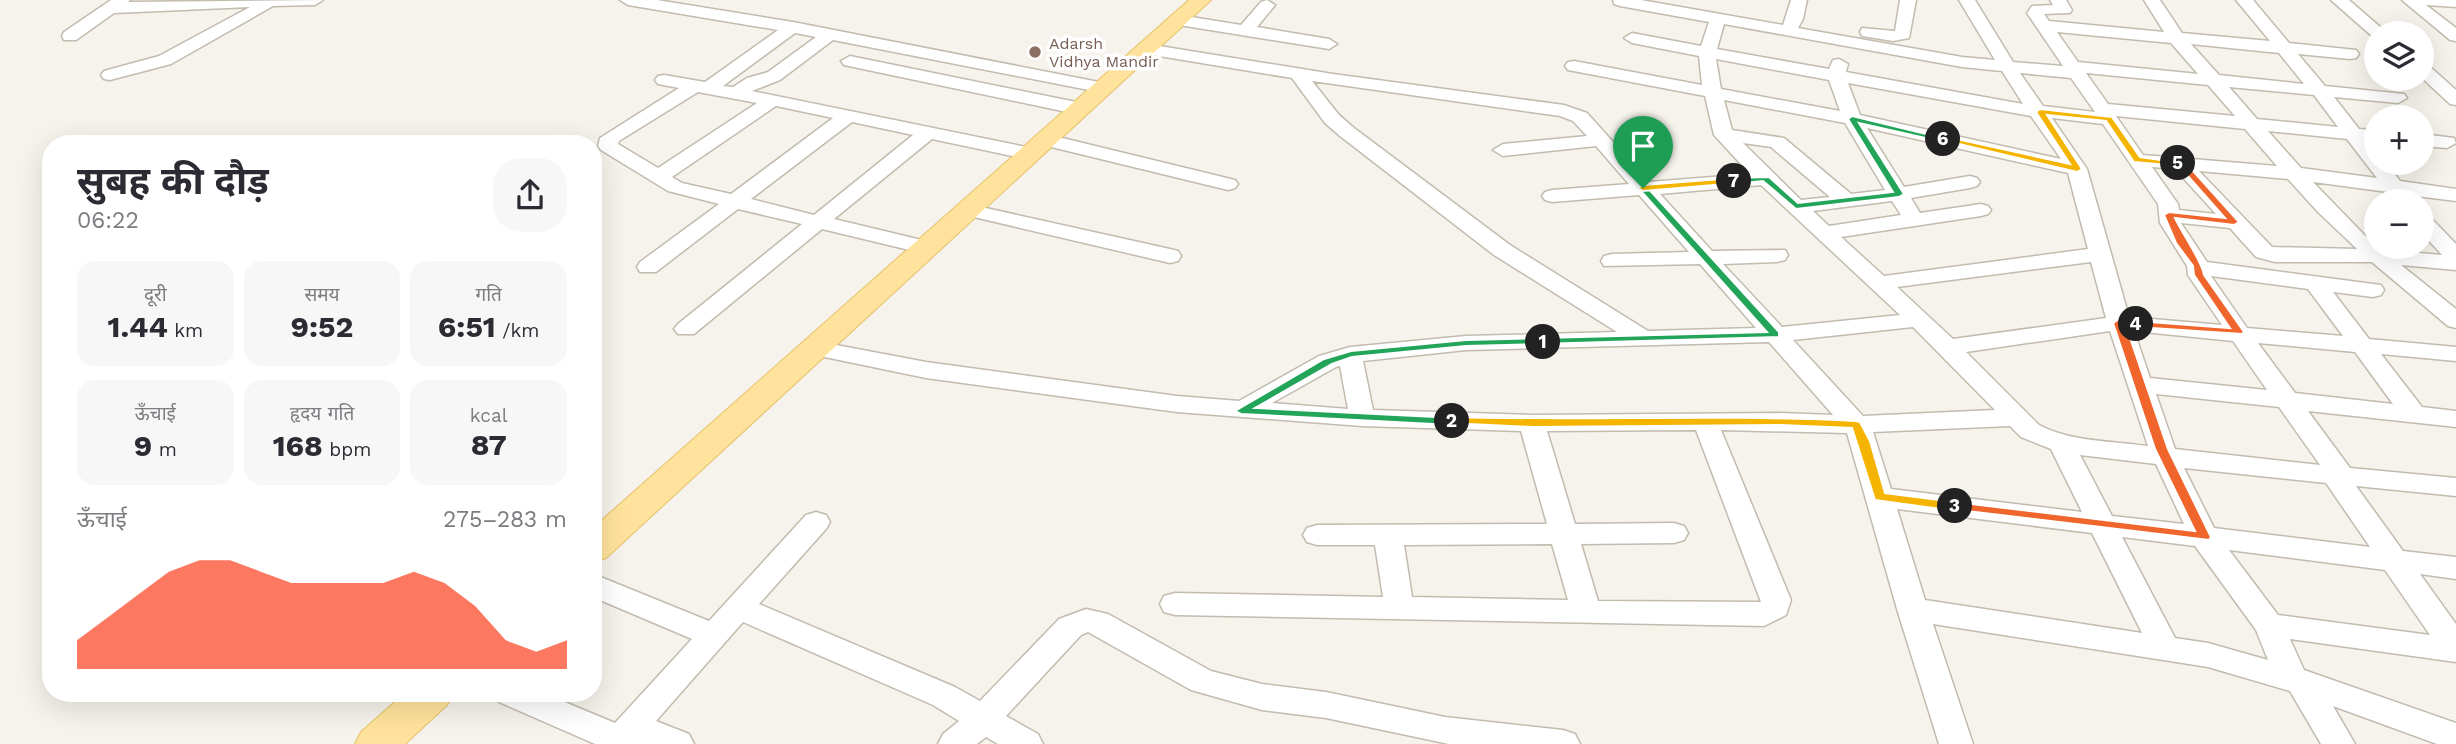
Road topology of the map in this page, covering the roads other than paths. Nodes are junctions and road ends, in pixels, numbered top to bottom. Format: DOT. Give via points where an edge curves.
graph roads {
  1 [pos="315,0"];
  2 [pos="628,0"];
  3 [pos="1201,0"];
  4 [pos="1799,0"];
  5 [pos="1908,0"];
  6 [pos="1967,0"];
  7 [pos="2058,0"];
  8 [pos="2152,0"];
  9 [pos="2244,0"];
  10 [pos="2339,0"];
  11 [pos="2410,0"];
  12 [pos="2426,0"];
  13 [pos="273,1"];
  14 [pos="1620,1"];
  15 [pos="2456,2"];
  16 [pos="173,3"];
  17 [pos="116,4"];
  18 [pos="1267,5"];
  19 [pos="1718,18"];
  20 [pos="1179,20"];
  21 [pos="2364,21"];
  22 [pos="1791,25"];
  23 [pos="2046,26"];
  24 [pos="793,27"];
  25 [pos="1245,30"];
  26 [pos="830,34"];
  27 [pos="69,36"];
  28 [pos="2456,36"];
  29 [pos="1632,38"];
  30 [pos="2177,39"];
  31 [pos="1846,43"];
  32 [pos="1329,44"];
  33 [pos="2286,48"];
  34 [pos="1147,49"];
  35 [pos="1707,52"];
  36 [pos="2350,54"];
  37 [pos="850,61"];
  38 [pos="1574,66"];
  39 [pos="2007,66"];
  40 [pos="2076,70"];
  41 [pos="1298,74"];
  42 [pos="110,75"];
  43 [pos="1836,76"];
  44 [pos="2210,78"];
  45 [pos="664,80"];
  46 [pos="2434,80"];
  47 [pos="702,87"];
  48 [pos="1104,88"];
  49 [pos="2319,90"];
  50 [pos="736,93"];
  51 [pos="1715,93"];
  52 [pos="2398,98"];
  53 [pos="773,100"];
  54 [pos="2456,100"];
  55 [pos="1081,109"];
  56 [pos="2040,112"];
  57 [pos="2105,114"];
  58 [pos="849,115"];
  59 [pos="1852,119"];
  60 [pos="2249,124"];
  61 [pos="929,132"];
  62 [pos="1724,135"];
  63 [pos="2354,135"];
  64 [pos="2364,135"];
  65 [pos="1602,140"];
  66 [pos="2434,141"];
  67 [pos="2447,142"];
  68 [pos="1039,147"];
  69 [pos="1503,150"];
  70 [pos="2138,160"];
  71 [pos="2181,164"];
  72 [pos="2077,169"];
  73 [pos="2293,173"];
  74 [pos="657,178"];
  75 [pos="1766,178"];
  76 [pos="1970,182"];
  77 [pos="1228,184"];
  78 [pos="1643,188"];
  79 [pos="2375,189"];
  80 [pos="2397,189"];
  81 [pos="1899,194"];
  82 [pos="2434,195"];
  83 [pos="2456,195"];
  84 [pos="1552,196"];
  85 [pos="1845,200"];
  86 [pos="734,201"];
  87 [pos="1796,206"];
  88 [pos="968,210"];
  89 [pos="1981,210"];
  90 [pos="1910,213"];
  91 [pos="2169,215"];
  92 [pos="820,222"];
  93 [pos="2234,222"];
  94 [pos="1824,233"];
  95 [pos="2434,233"];
  96 [pos="2364,244"];
  97 [pos="926,248"];
  98 [pos="2101,254"];
  99 [pos="1777,255"];
  100 [pos="1170,256"];
  101 [pos="2364,256"];
  102 [pos="2456,257"];
  103 [pos="1706,258"];
  104 [pos="2381,259"];
  105 [pos="2411,259"];
  106 [pos="1612,261"];
  107 [pos="2456,263"];
  108 [pos="648,267"];
  109 [pos="2199,268"];
  110 [pos="1879,283"];
  111 [pos="2315,283"];
  112 [pos="2374,290"];
  113 [pos="1918,320"];
  114 [pos="2456,321"];
  115 [pos="2119,323"];
  116 [pos="687,329"];
  117 [pos="2238,332"];
  118 [pos="1776,335"];
  119 [pos="1644,339"];
  120 [pos="2360,345"];
  121 [pos="1948,347"];
  122 [pos="815,348"];
  123 [pos="1350,354"];
  124 [pos="2456,354"];
  125 [pos="2138,384"];
  126 [pos="2289,400"];
  127 [pos="1241,411"];
  128 [pos="2413,413"];
  129 [pos="2017,417"];
  130 [pos="1362,418"];
  131 [pos="2456,419"];
  132 [pos="1705,421"];
  133 [pos="1532,423"];
  134 [pos="1856,425"];
  135 [pos="2061,443"];
  136 [pos="2165,457"];
  137 [pos="2456,487"];
  138 [pos="1880,497"];
  139 [pos="816,522"];
  140 [pos="2102,524"];
  141 [pos="1563,532"];
  142 [pos="1674,533"];
  143 [pos="1388,534"];
  144 [pos="1317,535"];
  145 [pos="2204,537"];
  146 [pos="602,540"];
  147 [pos="2394,560"];
  148 [pos="2456,568"];
  149 [pos="602,589"];
  150 [pos="1175,604"];
  151 [pos="1399,607"];
  152 [pos="739,608"];
  153 [pos="1912,609"];
  154 [pos="1586,611"];
  155 [pos="2269,625"];
  156 [pos="714,636"];
  157 [pos="2164,647"];
  158 [pos="2456,649"];
  159 [pos="2296,681"];
  160 [pos="423,702"];
  161 [pos="533,702"];
  162 [pos="983,719"];
  163 [pos="1412,734"];
  164 [pos="623,737"];
  165 [pos="2456,737"];
  166 [pos="376,744"];
  167 [pos="677,744"];
  168 [pos="955,744"];
  169 [pos="1026,744"];
  170 [pos="1563,744"];
  171 [pos="1956,744"];
  172 [pos="2339,744"];
  1 -- 13 [label="street"];
  2 -- 24 [label="street"];
  3 -- 20 [label="main road"];
  4 -- 22 [label="street"];
  5 -- 22 [label="street" via="1904,31 1899,36"];
  6 -- 39 [label="street"];
  7 -- 23 [label="street" via="2064,10 2036,10"];
  8 -- 30 [label="street"];
  9 -- 33 [label="street"];
  10 -- 21 [label="street"];
  11 -- 28 [label="street"];
  12 -- 15 [label="street"];
  13 -- 16 [label="street"];
  13 -- 42 [label="street" via="165,60"];
  14 -- 19 [label="street"];
  16 -- 17 [label="street"];
  17 -- 27 [label="street"];
  18 -- 25 [label="street"];
  19 -- 22 [label="street"];
  19 -- 35 [label="street"];
  20 -- 25 [label="street"];
  20 -- 34 [label="main road"];
  22 -- 31 [label="street"];
  23 -- 30 [label="street"];
  23 -- 40 [label="street"];
  24 -- 26 [label="street"];
  24 -- 47 [label="street"];
  25 -- 32 [label="street"];
  26 -- 48 [label="street"];
  26 -- 50 [label="street" via="774,76 752,82"];
  29 -- 35 [label="street"];
  30 -- 33 [label="street"];
  30 -- 44 [label="street"];
  31 -- 39 [label="street"];
  31 -- 43 [label="street"];
  33 -- 36 [label="street"];
  33 -- 49 [label="street"];
  34 -- 41 [label="street"];
  34 -- 48 [label="main road"];
  35 -- 43 [label="street"];
  35 -- 51 [label="street"];
  37 -- 55 [label="street"];
  38 -- 51 [label="street"];
  39 -- 40 [label="street"];
  39 -- 56 [label="street"];
  40 -- 44 [label="street"];
  40 -- 57 [label="street"];
  41 -- 65 [label="street" via="1583,114"];
  41 -- 119 [label="street" via="1347,132 1502,250"];
  43 -- 56 [label="street"];
  43 -- 59 [label="street"];
  44 -- 49 [label="street"];
  44 -- 60 [label="street"];
  45 -- 47 [label="street"];
  46 -- 54 [label="street"];
  47 -- 50 [label="street"];
  47 -- 74 [label="street" via="607,142"];
  48 -- 55 [label="main road"];
  49 -- 52 [label="street"];
  49 -- 63 [label="street"];
  50 -- 53 [label="street"];
  51 -- 59 [label="street"];
  51 -- 62 [label="street"];
  53 -- 58 [label="street"];
  53 -- 74 [label="street"];
  55 -- 68 [label="main road"];
  56 -- 57 [label="street"];
  56 -- 72 [label="street"];
  57 -- 60 [label="street"];
  57 -- 70 [label="street"];
  58 -- 61 [label="street"];
  58 -- 86 [label="street"];
  59 -- 72 [label="street"];
  59 -- 81 [label="street"];
  60 -- 63 [label="street"];
  60 -- 73 [label="street"];
  61 -- 68 [label="street"];
  61 -- 92 [label="street"];
  62 -- 75 [label="street"];
  62 -- 85 [label="street" via="1777,142"];
  63 -- 64 [label="street"];
  63 -- 80 [label="street"];
  65 -- 69 [label="street"];
  65 -- 78 [label="street"];
  66 -- 67 [label="street"];
  68 -- 77 [label="street"];
  68 -- 88 [label="main road"];
  70 -- 71 [label="street"];
  70 -- 91 [label="street" via="2168,204"];
  71 -- 73 [label="street"];
  71 -- 93 [label="street"];
  72 -- 98 [label="street"];
  73 -- 79 [label="street"];
  73 -- 96 [label="street"];
  74 -- 86 [label="street"];
  75 -- 78 [label="street"];
  75 -- 87 [label="street"];
  76 -- 81 [label="street"];
  78 -- 84 [label="street"];
  78 -- 103 [label="street"];
  81 -- 85 [label="street"];
  81 -- 90 [label="street"];
  82 -- 83 [label="street"];
  85 -- 87 [label="street"];
  86 -- 92 [label="street"];
  86 -- 108 [label="street"];
  87 -- 94 [label="street"];
  88 -- 97 [label="main road"];
  88 -- 100 [label="street"];
  89 -- 94 [label="street"];
  91 -- 93 [label="street"];
  91 -- 109 [label="street"];
  92 -- 97 [label="street"];
  92 -- 116 [label="street"];
  93 -- 101 [label="street" via="2269,254"];
  94 -- 110 [label="street"];
  95 -- 102 [label="street"];
  97 -- 122 [label="main road"];
  98 -- 110 [label="street"];
  98 -- 115 [label="street"];
  99 -- 103 [label="street"];
  103 -- 106 [label="street"];
  103 -- 118 [label="street"];
  104 -- 114 [label="street"];
  105 -- 107 [label="street"];
  109 -- 111 [label="street"];
  109 -- 117 [label="street" via="2199,275"];
  110 -- 113 [label="street"];
  111 -- 112 [label="street"];
  111 -- 120 [label="street"];
  113 -- 118 [label="street"];
  113 -- 121 [label="street"];
  115 -- 117 [label="street"];
  115 -- 121 [label="street"];
  115 -- 125 [label="street"];
  117 -- 120 [label="street"];
  117 -- 126 [label="street"];
  118 -- 119 [label="street"];
  118 -- 134 [label="street"];
  119 -- 123 [label="street" via="1466,343"];
  120 -- 124 [label="street"];
  120 -- 128 [label="street"];
  121 -- 129 [label="street"];
  122 -- 127 [label="street" via="926,370"];
  122 -- 146 [label="main road"];
  123 -- 127 [label="street" via="1328,361"];
  123 -- 130 [label="street"];
  125 -- 126 [label="street"];
  125 -- 136 [label="street"];
  126 -- 128 [label="street"];
  126 -- 137 [label="street" via="2342,476"];
  127 -- 130 [label="street"];
  128 -- 131 [label="street"];
  129 -- 134 [label="street"];
  129 -- 135 [label="street" via="2039,437"];
  130 -- 133 [label="street"];
  132 -- 133 [label="street"];
  132 -- 134 [label="street"];
  132 -- 154 [label="street" via="1775,607 1764,615"];
  133 -- 141 [label="street"];
  134 -- 138 [label="street"];
  135 -- 136 [label="street"];
  135 -- 140 [label="street"];
  136 -- 145 [label="street"];
  136 -- 147 [label="street" via="2334,475"];
  138 -- 140 [label="street"];
  138 -- 153 [label="street"];
  139 -- 152 [label="street"];
  140 -- 145 [label="street"];
  140 -- 157 [label="street"];
  141 -- 142 [label="street"];
  141 -- 143 [label="street"];
  141 -- 154 [label="street"];
  143 -- 144 [label="street"];
  143 -- 151 [label="street"];
  145 -- 147 [label="street"];
  145 -- 155 [label="street"];
  147 -- 148 [label="street"];
  147 -- 158 [label="street"];
  149 -- 156 [label="street"];
  150 -- 151 [label="street"];
  151 -- 154 [label="street"];
  152 -- 156 [label="street"];
  152 -- 162 [label="street" via="944,696"];
  153 -- 157 [label="street"];
  153 -- 171 [label="street"];
  155 -- 158 [label="street"];
  155 -- 159 [label="street"];
  156 -- 164 [label="street"];
  157 -- 159 [label="street"];
  159 -- 165 [label="street"];
  159 -- 172 [label="street"];
  160 -- 166 [label="main road"];
  161 -- 164 [label="street"];
  162 -- 163 [label="street" via="1070,627 1086,620 1220,688 1326,705"];
  162 -- 168 [label="street"];
  162 -- 169 [label="street"];
  163 -- 170 [label="street"];
  164 -- 167 [label="street"];
}
